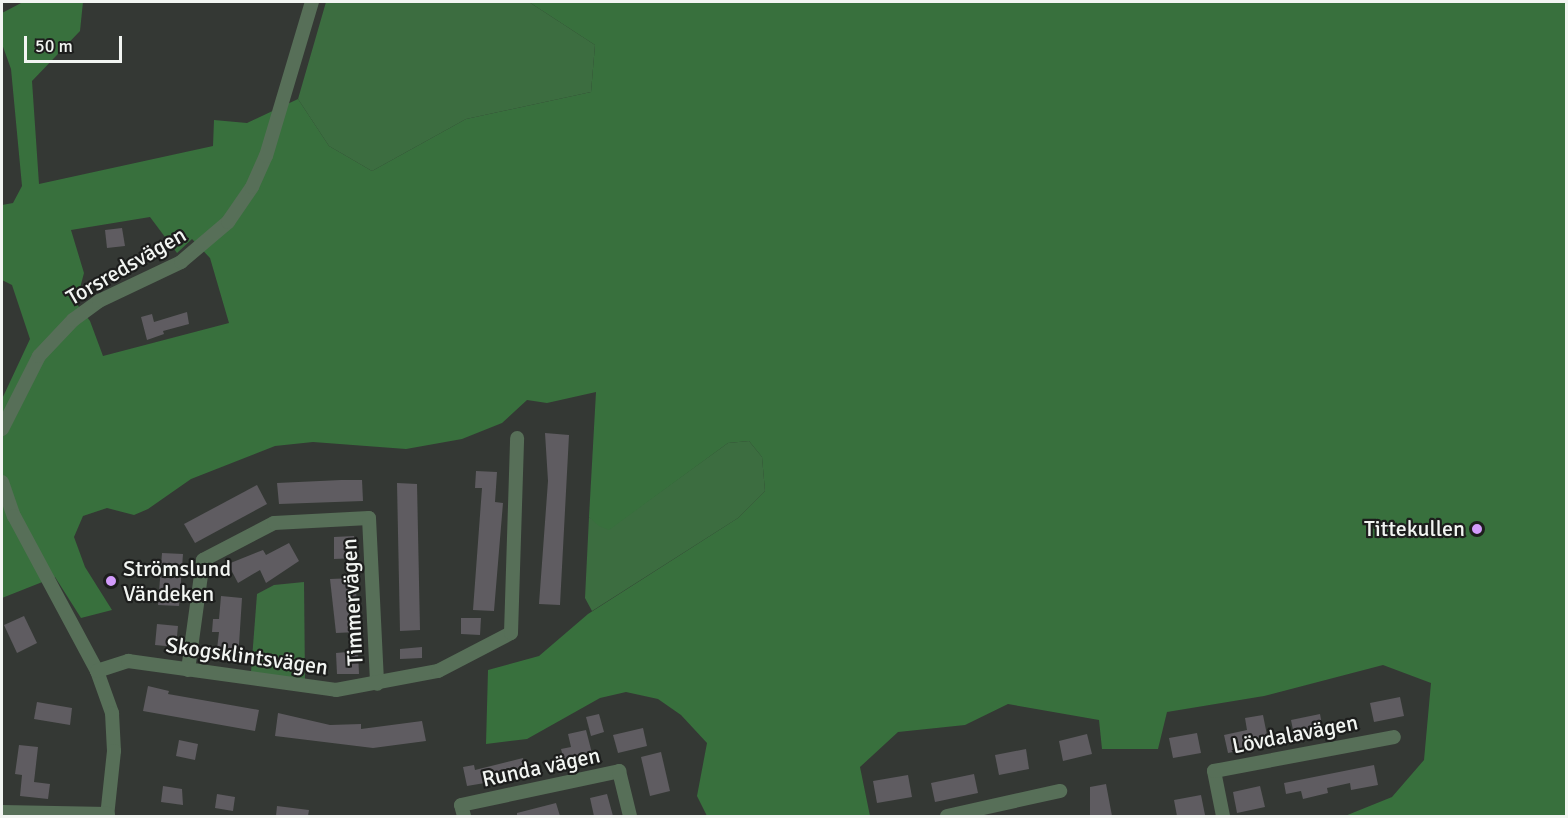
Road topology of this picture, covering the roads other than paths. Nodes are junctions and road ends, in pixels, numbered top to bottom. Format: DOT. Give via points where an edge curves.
graph roads {
  1 [pos="312,2"];
  2 [pos="2,429"];
  3 [pos="517,438"];
  4 [pos="3,491"];
  5 [pos="188,670"];
  6 [pos="97,671"];
  7 [pos="377,684"];
  8 [pos="1394,737"];
  9 [pos="1060,791"];
  10 [pos="463,811"];
  11 [pos="2,812"];
  12 [pos="108,815"];
  13 [pos="630,816"];
  14 [pos="947,816"];
  15 [pos="1223,816"];
  1 -- 2 [label="street, Torsredsvägen" via="266,156 228,222 180,262 120,290 73,320 39,356"];
  3 -- 7 [label="street, Skogsklintsvägen" via="511,633 438,671"];
  4 -- 6 [label="street"];
  5 -- 6 [label="street, Skogsklintsvägen" via="128,661"];
  5 -- 7 [label="street, Skogsklintsvägen" via="336,690"];
  5 -- 7 [label="street, Timmervägen" via="203,560 274,523 369,518"];
  6 -- 12 [label="street" via="113,729"];
  8 -- 15 [label="street, Lövdalavägen" via="1214,771"];
  9 -- 14 [label="street"];
  10 -- 13 [label="street, Runda vägen" via="619,771"];
  11 -- 12 [label="street"];
}
